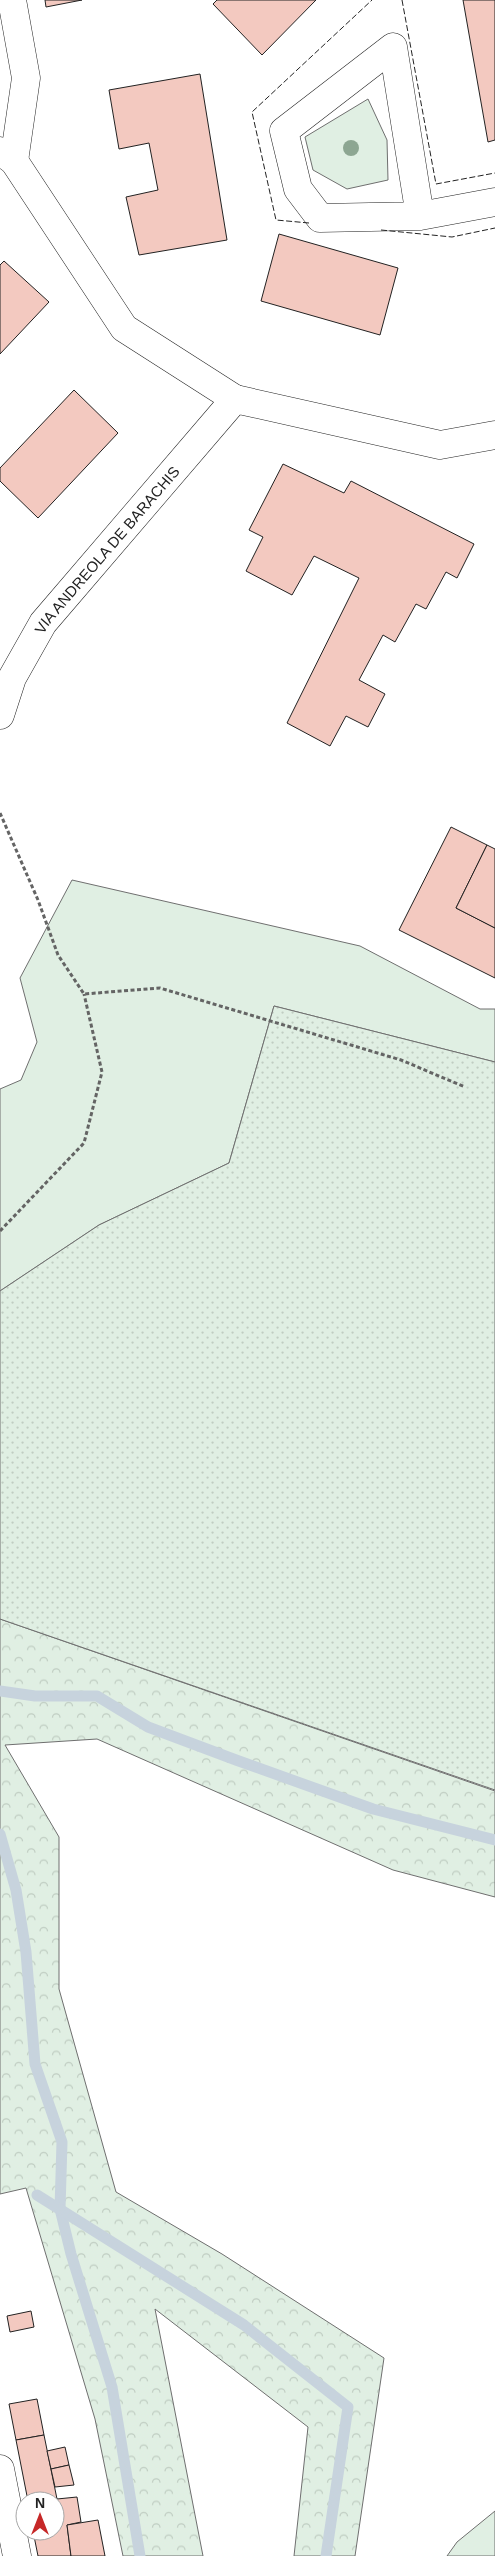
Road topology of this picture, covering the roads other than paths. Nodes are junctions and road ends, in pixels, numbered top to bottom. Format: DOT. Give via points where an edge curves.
graph roads {
  1 [pos="12,0"];
  2 [pos="7,156"];
  3 [pos="495,202"];
  4 [pos="420,216"];
  5 [pos="236,399"];
  6 [pos="495,435"];
  7 [pos="0,715"];
  8 [pos="0,2469"];
  9 [pos="17,2556"];
  1 -- 2 [label="street" via="26,78"];
  2 -- 5 [label="street" via="124,328"];
  3 -- 4 [label="street"];
  4 -- 4 [label="street" via="411,160 393,48 284,131 298,189 320,218"];
  5 -- 6 [label="street" via="440,445"];
  5 -- 7 [label="street, VIA ANDREOLA DE BARACHIS" via="43,623 12,678"];
  8 -- 9 [label="street"];
}
